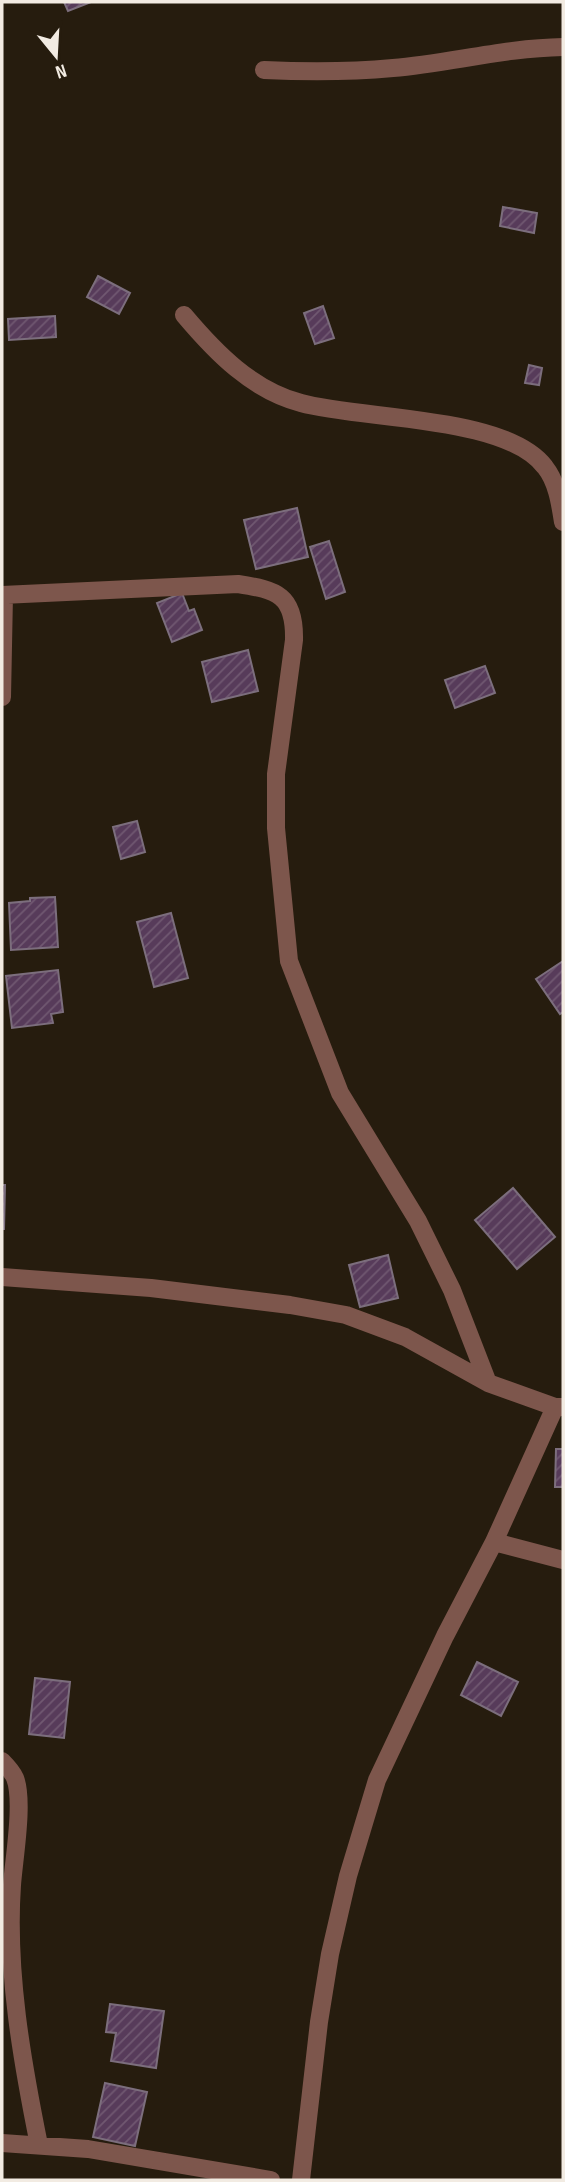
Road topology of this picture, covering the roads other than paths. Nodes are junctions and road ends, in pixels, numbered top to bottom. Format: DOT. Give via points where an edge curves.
graph roads {
  1 [pos="563,47"];
  2 [pos="264,70"];
  3 [pos="184,315"];
  4 [pos="563,522"];
  5 [pos="3,595"];
  6 [pos="2,697"];
  7 [pos="2,1277"];
  8 [pos="488,1382"];
  9 [pos="559,1407"];
  10 [pos="494,1542"];
  11 [pos="563,1560"];
  12 [pos="2,1762"];
  13 [pos="2,2143"];
  14 [pos="38,2146"];
  15 [pos="271,2180"];
  16 [pos="301,2180"];
  1 -- 2 [label="street" via="393,68"];
  3 -- 4 [label="street" via="242,374 300,403 508,439 545,466"];
  5 -- 6 [label="street"];
  5 -- 8 [label="street" via="238,584 268,589 291,608 294,640 276,774 276,828 289,961 340,1093 418,1221 452,1290"];
  7 -- 8 [label="street" via="151,1287 346,1315 405,1337"];
  8 -- 9 [label="street"];
  9 -- 10 [label="street"];
  10 -- 11 [label="street"];
  10 -- 16 [label="street" via="377,1780 324,1986"];
  12 -- 14 [label="street" via="15,1777 17,1789 10,1915 19,2045"];
  13 -- 14 [label="street"];
  14 -- 15 [label="street" via="88,2149"];
}
